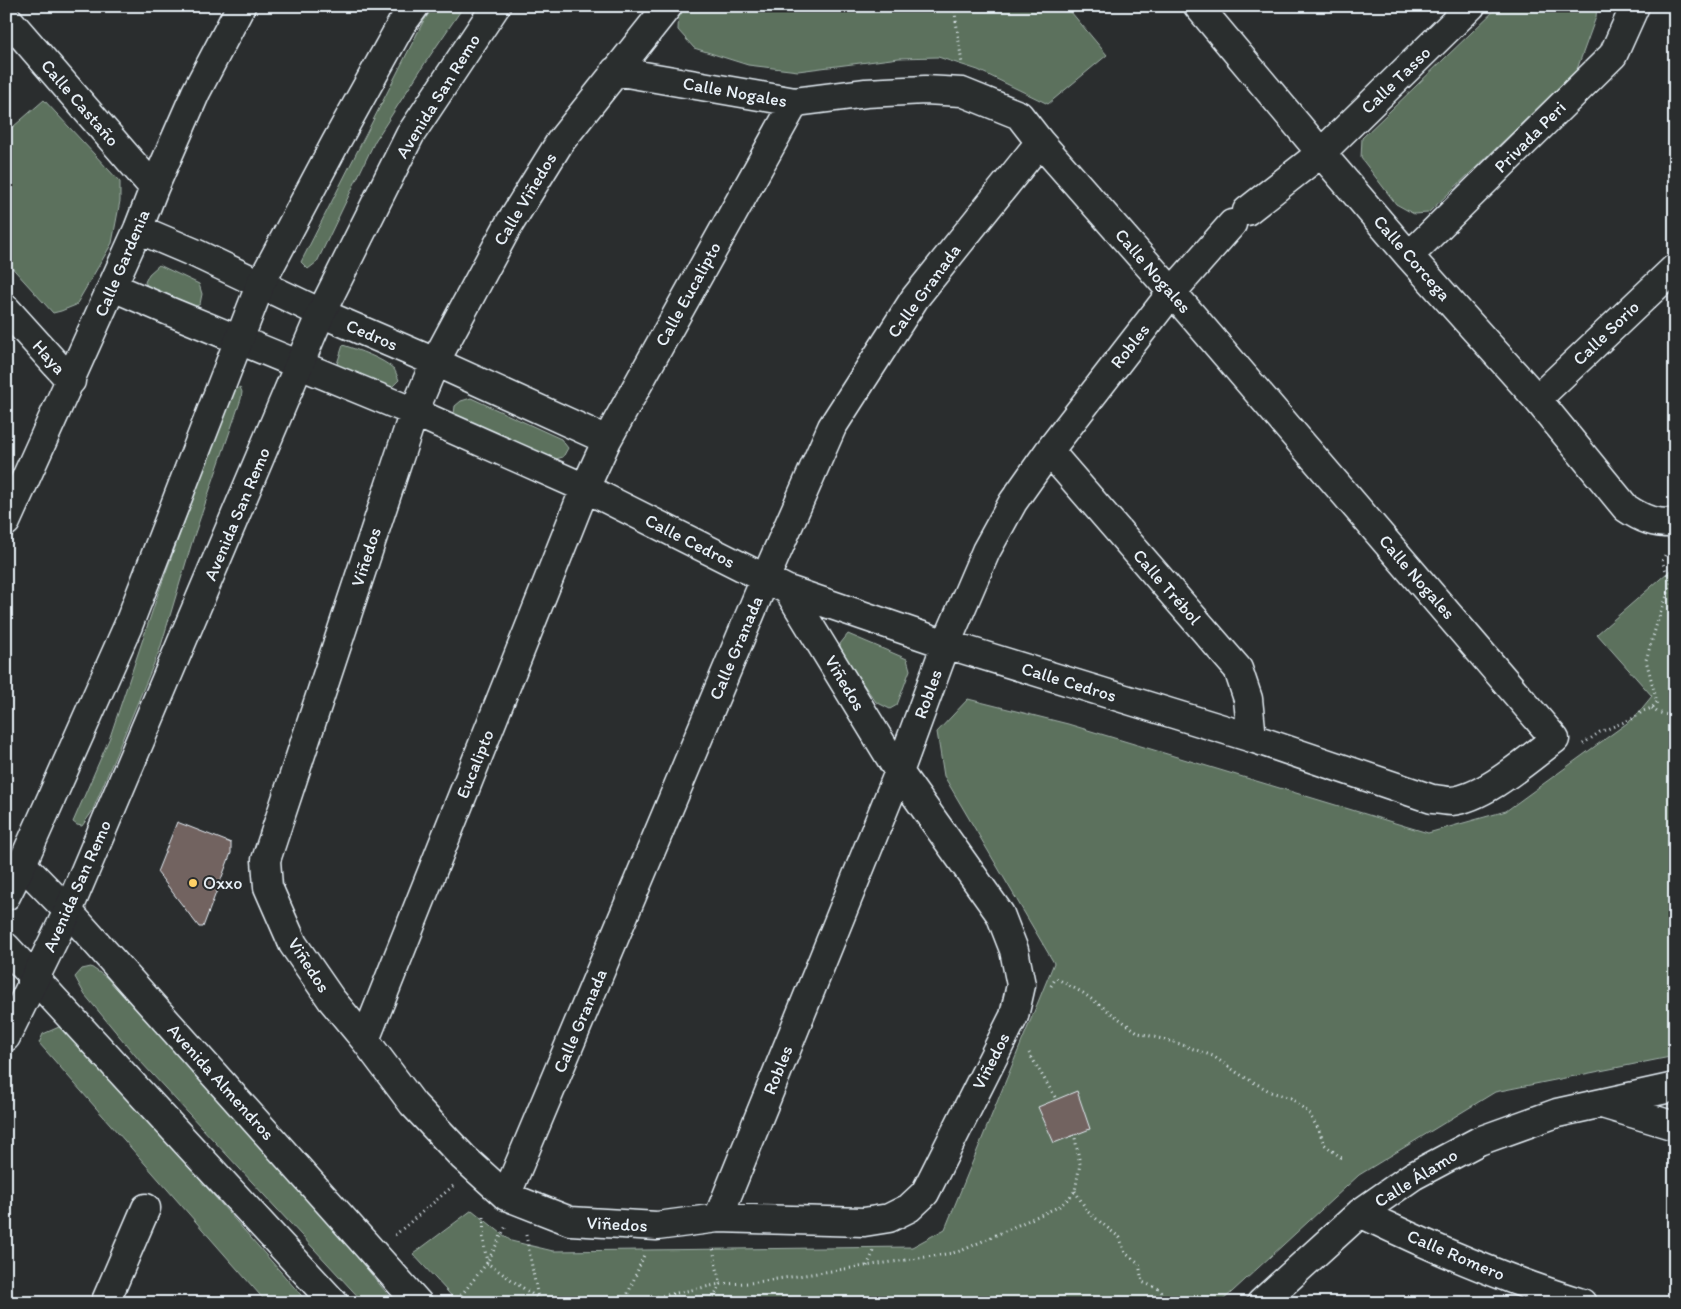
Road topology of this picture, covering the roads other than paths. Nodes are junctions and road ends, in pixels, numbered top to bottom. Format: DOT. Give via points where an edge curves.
graph roads {
  1 [pos="241,6"];
  2 [pos="415,6"];
  3 [pos="496,6"];
  4 [pos="668,6"];
  5 [pos="1471,6"];
  6 [pos="1634,6"];
  7 [pos="1203,8"];
  8 [pos="6,17"];
  9 [pos="614,71"];
  10 [pos="795,102"];
  11 [pos="1040,142"];
  12 [pos="1321,153"];
  13 [pos="154,188"];
  14 [pos="1240,218"];
  15 [pos="138,229"];
  16 [pos="1410,256"];
  17 [pos="1675,268"];
  18 [pos="261,283"];
  19 [pos="113,286"];
  20 [pos="1172,292"];
  21 [pos="6,309"];
  22 [pos="321,313"];
  23 [pos="239,339"];
  24 [pos="435,362"];
  25 [pos="300,364"];
  26 [pos="71,381"];
  27 [pos="1537,399"];
  28 [pos="414,412"];
  29 [pos="607,440"];
  30 [pos="1049,451"];
  31 [pos="585,488"];
  32 [pos="6,522"];
  33 [pos="1675,523"];
  34 [pos="777,585"];
  35 [pos="946,644"];
  36 [pos="1252,738"];
  37 [pos="1567,742"];
  38 [pos="899,772"];
  39 [pos="22,864"];
  40 [pos="6,896"];
  41 [pos="68,911"];
  42 [pos="6,947"];
  43 [pos="36,978"];
  44 [pos="6,1037"];
  45 [pos="365,1040"];
  46 [pos="1675,1088"];
  47 [pos="1600,1104"];
  48 [pos="1675,1126"];
  49 [pos="506,1194"];
  50 [pos="146,1208"];
  51 [pos="1360,1213"];
  52 [pos="716,1230"];
  53 [pos="109,1301"];
  54 [pos="334,1303"];
  55 [pos="418,1303"];
  56 [pos="1261,1303"];
  57 [pos="1582,1303"];
  1 -- 13 [label="street, Calle Gardenia" via="196,92"];
  2 -- 18 [label="street" via="396,34"];
  3 -- 22 [label="street, Avenida San Remo" via="410,135"];
  4 -- 9 [label="street, Calle Viñedos"];
  5 -- 12 [label="street, Calle Tasso"];
  6 -- 16 [label="street, Privada Peri" via="1613,55"];
  7 -- 12 [label="street, Calle Corcega"];
  8 -- 13 [label="street, Calle Castaño"];
  9 -- 10 [label="street, Calle Nogales"];
  9 -- 24 [label="street, Calle Viñedos" via="554,150 508,226"];
  10 -- 11 [label="street, Calle Nogales" via="925,90 962,92 1019,114"];
  10 -- 29 [label="street, Calle Eucalipto"];
  11 -- 20 [label="street, Calle Nogales"];
  11 -- 34 [label="street, Calle Granada" via="915,298 832,427"];
  12 -- 14 [label="street, Calle Tasso"];
  12 -- 16 [label="street, Calle Corcega"];
  13 -- 15 [label="street, Calle Gardenia"];
  14 -- 20 [label="street, Robles"];
  15 -- 18 [label="street, Cedros"];
  15 -- 19 [label="street, Calle Gardenia"];
  16 -- 27 [label="street, Calle Corcega"];
  17 -- 27 [label="street, Calle Sorio"];
  18 -- 22 [label="street, Cedros"];
  18 -- 23 [label="street"];
  19 -- 23 [label="street"];
  19 -- 26 [label="street, Calle Gardenia"];
  20 -- 30 [label="street, Robles"];
  20 -- 37 [label="street, Calle Nogales"];
  21 -- 26 [label="street, Haya"];
  22 -- 24 [label="street, Cedros"];
  22 -- 25 [label="street, Avenida San Remo"];
  23 -- 25 [label="street"];
  23 -- 39 [label="street" via="128,626"];
  24 -- 28 [label="street, Calle Viñedos"];
  24 -- 29 [label="street, Cedros"];
  25 -- 28 [label="street"];
  25 -- 41 [label="street, Avenida San Remo"];
  26 -- 32 [label="street, Calle Gardenia"];
  27 -- 33 [label="street, Calle Corcega" via="1626,508 1640,518 1662,524"];
  28 -- 31 [label="street"];
  28 -- 45 [label="street, Viñedos" via="266,860 268,888 293,944 331,999"];
  29 -- 31 [label="street, Calle Eucalipto"];
  30 -- 35 [label="street, Robles" via="1013,502 986,551"];
  30 -- 36 [label="street, Calle Trébol" via="1238,669 1248,699"];
  31 -- 34 [label="street, Calle Cedros"];
  31 -- 45 [label="street, Eucalipto"];
  34 -- 35 [label="street, Calle Cedros"];
  34 -- 38 [label="street, Viñedos"];
  34 -- 49 [label="street, Calle Granada"];
  35 -- 36 [label="street, Calle Cedros"];
  35 -- 38 [label="street, Robles"];
  36 -- 37 [label="street, Calle Cedros" via="1432,799 1451,801 1473,796"];
  38 -- 52 [label="street, Robles"];
  38 -- 52 [label="street, Viñedos" via="1000,914 1014,950 1021,985 1014,1016 925,1193 909,1208 889,1218 864,1222"];
  39 -- 40 [label="street"];
  39 -- 41 [label="street, Avenida Almendros"];
  41 -- 43 [label="street, Avenida San Remo"];
  41 -- 55 [label="street, Avenida Almendros"];
  42 -- 43 [label="street"];
  43 -- 44 [label="street, Avenida San Remo"];
  43 -- 54 [label="street"];
  45 -- 49 [label="street, Viñedos" via="413,1104 475,1168"];
  46 -- 47 [label="street, Calle Álamo"];
  47 -- 48 [label="street, Calle Álamo"];
  47 -- 51 [label="street, Calle Álamo" via="1557,1113 1478,1141 1413,1176"];
  49 -- 52 [label="street, Viñedos" via="570,1221"];
  50 -- 53 [label="street"];
  51 -- 56 [label="street, Calle Álamo"];
  51 -- 57 [label="street, Calle Romero" via="1430,1246"];
}
